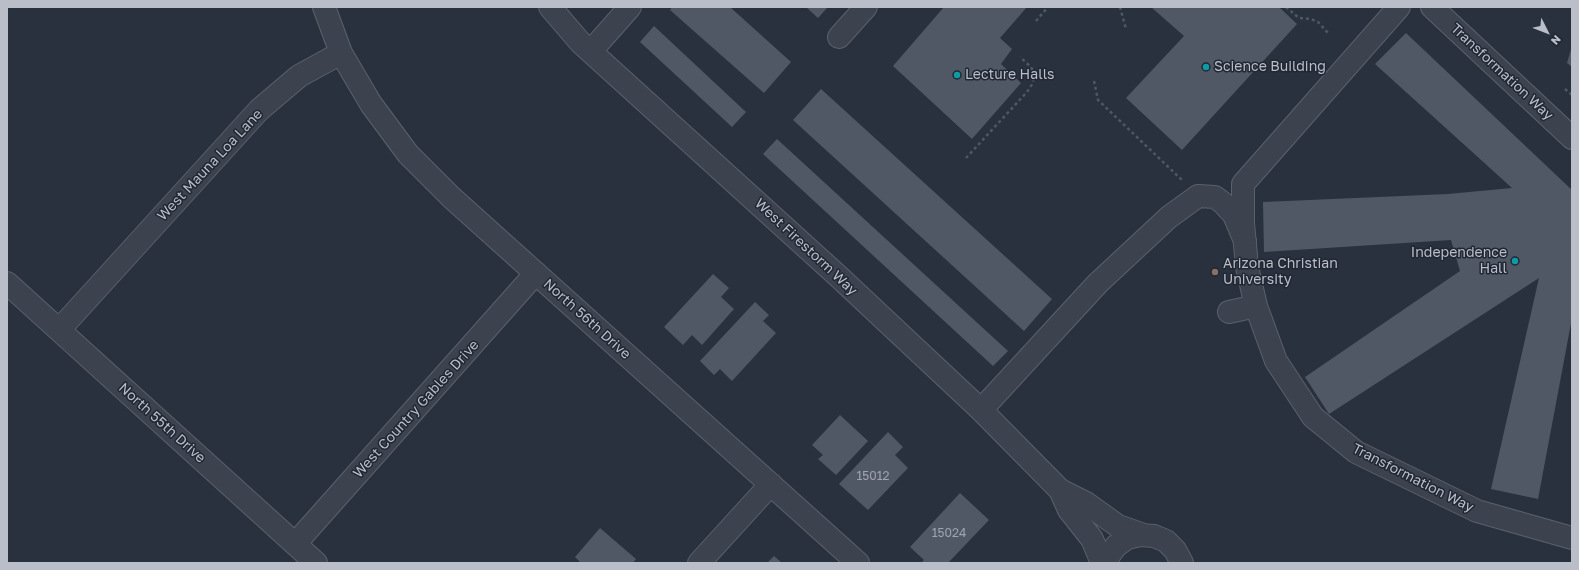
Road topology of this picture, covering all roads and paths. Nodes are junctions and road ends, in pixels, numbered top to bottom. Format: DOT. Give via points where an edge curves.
graph roads {
  1 [pos="324,7"];
  2 [pos="550,7"];
  3 [pos="630,7"];
  4 [pos="866,7"];
  5 [pos="1048,7"];
  6 [pos="1120,7"];
  7 [pos="1286,7"];
  8 [pos="1399,7"];
  9 [pos="1432,7"];
  10 [pos="1036,21"];
  11 [pos="1126,29"];
  12 [pos="1328,33"];
  13 [pos="839,37"];
  14 [pos="591,51"];
  15 [pos="341,53"];
  16 [pos="1020,57"];
  17 [pos="1094,80"];
  18 [pos="1565,89"];
  19 [pos="1572,95"];
  20 [pos="1572,138"];
  21 [pos="966,158"];
  22 [pos="1187,184"];
  23 [pos="1243,184"];
  24 [pos="1214,197"];
  25 [pos="1245,241"];
  26 [pos="536,273"];
  27 [pos="7,283"];
  28 [pos="1256,306"];
  29 [pos="1229,312"];
  30 [pos="59,330"];
  31 [pos="981,410"];
  32 [pos="771,484"];
  33 [pos="1060,490"];
  34 [pos="1144,535"];
  35 [pos="1572,538"];
  36 [pos="295,544"];
  37 [pos="316,563"];
  38 [pos="699,563"];
  39 [pos="858,563"];
  40 [pos="1102,563"];
  41 [pos="1106,563"];
  42 [pos="1182,563"];
  1 -- 15 [label="street"];
  2 -- 14 [label="street, West Firestorm Way"];
  3 -- 14 [label="street"];
  4 -- 13 [label="street"];
  5 -- 10 [label="path"];
  6 -- 11 [label="path"];
  7 -- 12 [label="path" via="1299,18 1318,22"];
  8 -- 23 [label="street"];
  9 -- 20 [label="street, Transformation Way"];
  14 -- 31 [label="street, West Firestorm Way" via="827,265"];
  15 -- 26 [label="street, North 56th Drive" via="371,104 408,154 451,197"];
  15 -- 30 [label="street, West Mauna Loa Lane" via="299,76 259,110"];
  16 -- 21 [label="path" via="1031,67 1034,74 1032,83 1027,92"];
  17 -- 22 [label="path" via="1098,100"];
  18 -- 19 [label="path"];
  23 -- 24 [label="street" via="1233,191"];
  23 -- 25 [label="street, Transformation Way"];
  24 -- 25 [label="street" via="1224,203 1234,215"];
  24 -- 31 [label="street" via="1198,196 1147,238 1098,283"];
  25 -- 28 [label="street, Transformation Way" via="1246,267"];
  26 -- 32 [label="street, North 56th Drive"];
  26 -- 36 [label="street, West Country Gables Drive"];
  27 -- 30 [label="street, North 55th Drive"];
  28 -- 29 [label="street"];
  28 -- 35 [label="street, Transformation Way" via="1276,361 1313,417 1356,452 1477,511"];
  30 -- 36 [label="street, North 55th Drive"];
  31 -- 33 [label="street, West Firestorm Way"];
  32 -- 38 [label="street"];
  32 -- 39 [label="street, North 56th Drive"];
  33 -- 34 [label="street, West Firestorm Way" via="1086,503 1118,526"];
  33 -- 40 [label="street, West Firestorm Way" via="1069,510 1092,539"];
  34 -- 41 [label="street" via="1127,538 1116,546"];
  34 -- 42 [label="street, West Firestorm Way" via="1166,541"];
  36 -- 37 [label="street, North 55th Drive"];
}
